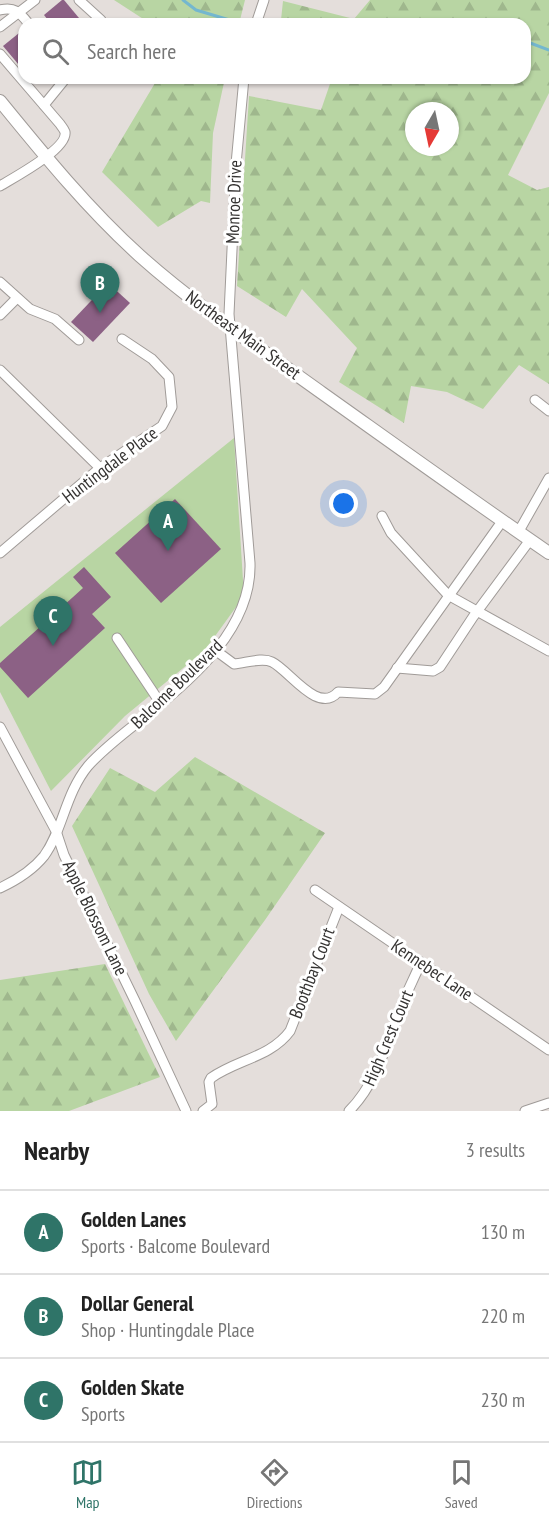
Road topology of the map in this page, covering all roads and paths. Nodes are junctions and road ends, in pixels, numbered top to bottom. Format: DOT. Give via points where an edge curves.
graph roads {
  1 [pos="35,0"];
  2 [pos="79,0"];
  3 [pos="264,0"];
  4 [pos="0,10"];
  5 [pos="20,12"];
  6 [pos="24,18"];
  7 [pos="99,18"];
  8 [pos="258,18"];
  9 [pos="0,27"];
  10 [pos="0,54"];
  11 [pos="18,75"];
  12 [pos="26,84"];
  13 [pos="61,84"];
  14 [pos="243,84"];
  15 [pos="0,101"];
  16 [pos="44,105"];
  17 [pos="46,158"];
  18 [pos="0,186"];
  19 [pos="0,282"];
  20 [pos="18,298"];
  21 [pos="0,315"];
  22 [pos="230,327"];
  23 [pos="122,339"];
  24 [pos="79,340"];
  25 [pos="0,370"];
  26 [pos="535,400"];
  27 [pos="549,411"];
  28 [pos="100,468"];
  29 [pos="549,478"];
  30 [pos="382,516"];
  31 [pos="503,520"];
  32 [pos="519,531"];
  33 [pos="530,540"];
  34 [pos="0,553"];
  35 [pos="549,553"];
  36 [pos="448,595"];
  37 [pos="477,612"];
  38 [pos="117,638"];
  39 [pos="215,650"];
  40 [pos="549,651"];
  41 [pos="397,668"];
  42 [pos="161,704"];
  43 [pos="0,728"];
  44 [pos="56,831"];
  45 [pos="0,888"];
  46 [pos="315,890"];
  47 [pos="339,907"];
  48 [pos="421,962"];
  49 [pos="549,1050"];
  50 [pos="549,1103"];
  51 [pos="186,1111"];
  52 [pos="203,1111"];
  53 [pos="349,1111"];
  54 [pos="525,1111"];
  1 -- 5 [label="street"];
  2 -- 7 [label="street"];
  3 -- 8 [label="street"];
  4 -- 5 [label="street"];
  5 -- 6 [label="street"];
  5 -- 9 [label="street"];
  10 -- 11 [label="street"];
  12 -- 16 [label="street"];
  13 -- 16 [label="street"];
  14 -- 22 [label="street, Monroe Drive"];
  15 -- 17 [label="main road, Northeast Main Street"];
  16 -- 17 [label="street" via="65,132 64,140"];
  17 -- 18 [label="street"];
  17 -- 22 [label="main road, Northeast Main Street" via="93,211 141,256"];
  19 -- 20 [label="street"];
  20 -- 21 [label="street"];
  20 -- 24 [label="street" via="30,309 55,319"];
  22 -- 31 [label="main road, Northeast Main Street"];
  22 -- 39 [label="street, Balcome Boulevard" via="251,573 238,618"];
  23 -- 28 [label="street, Huntingdale Place" via="152,359 169,377 172,407 162,426"];
  25 -- 28 [label="street"];
  26 -- 27 [label="street"];
  28 -- 34 [label="street, Huntingdale Place"];
  29 -- 32 [label="street"];
  30 -- 36 [label="street" via="391,533"];
  31 -- 32 [label="main road, Northeast Main Street"];
  31 -- 36 [label="street"];
  32 -- 33 [label="main road, Northeast Main Street"];
  33 -- 35 [label="main road, Northeast Main Street"];
  33 -- 37 [label="street"];
  36 -- 37 [label="street"];
  36 -- 41 [label="street"];
  37 -- 40 [label="street"];
  37 -- 41 [label="street" via="440,667 433,671"];
  38 -- 42 [label="street"];
  39 -- 41 [label="street" via="234,664 270,660 306,691 326,699 338,692 375,694"];
  39 -- 42 [label="street, Balcome Boulevard"];
  42 -- 44 [label="street, Balcome Boulevard" via="89,766 70,794"];
  43 -- 44 [label="street, Apple Blossom Lane"];
  44 -- 45 [label="street, Balcome Boulevard" via="34,866"];
  44 -- 51 [label="street, Apple Blossom Lane"];
  46 -- 47 [label="street, Kennebec Lane"];
  47 -- 48 [label="street, Kennebec Lane"];
  47 -- 52 [label="street, Boothbay Court" via="290,1031 274,1047 211,1078 213,1102"];
  48 -- 49 [label="street, Kennebec Lane"];
  48 -- 53 [label="street, High Crest Court" via="378,1067"];
  50 -- 54 [label="street"];
}
